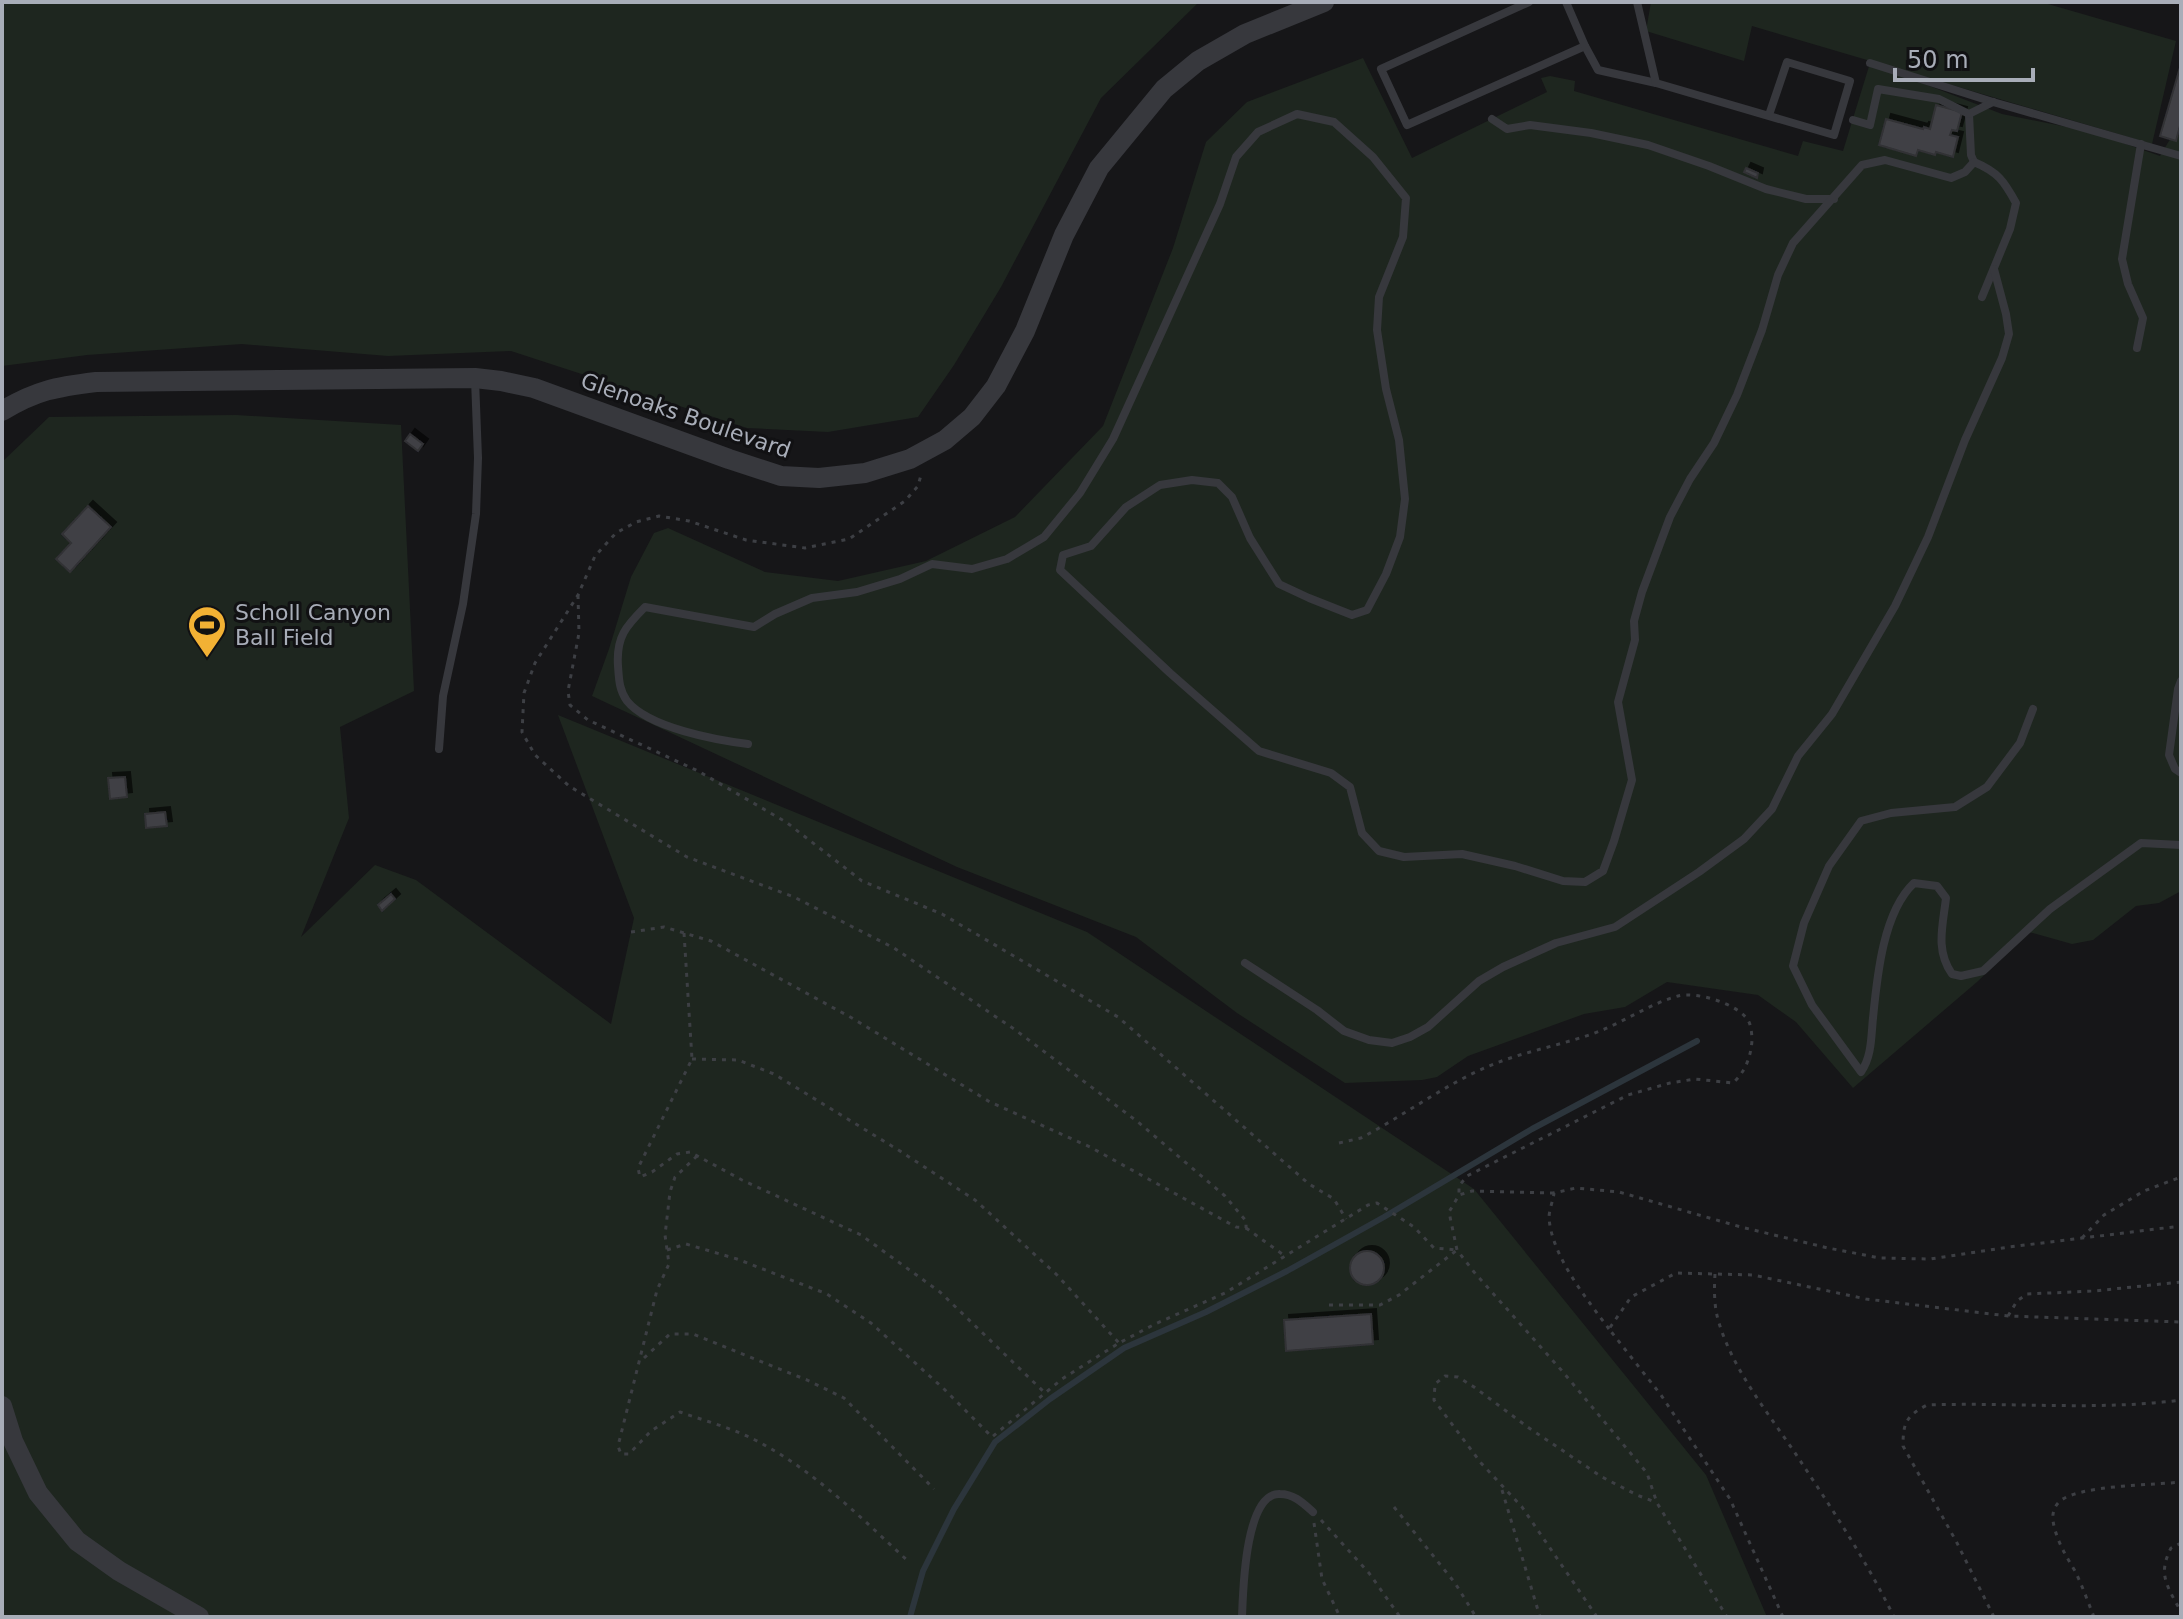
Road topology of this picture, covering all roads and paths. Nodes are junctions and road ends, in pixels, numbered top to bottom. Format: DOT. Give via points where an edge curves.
graph roads {
  1 [pos="1324,2"];
  2 [pos="1529,2"];
  3 [pos="1566,2"];
  4 [pos="1637,2"];
  5 [pos="1585,46"];
  6 [pos="1870,63"];
  7 [pos="1656,83"];
  8 [pos="1993,102"];
  9 [pos="1969,114"];
  10 [pos="1769,115"];
  11 [pos="1492,119"];
  12 [pos="1853,120"];
  13 [pos="2141,144"];
  14 [pos="2181,156"];
  15 [pos="1974,162"];
  16 [pos="1834,199"];
  17 [pos="1994,268"];
  18 [pos="1982,297"];
  19 [pos="2137,348"];
  20 [pos="475,378"];
  21 [pos="2,411"];
  22 [pos="929,449"];
  23 [pos="578,595"];
  24 [pos="2181,681"];
  25 [pos="2033,709"];
  26 [pos="748,744"];
  27 [pos="439,749"];
  28 [pos="2181,773"];
  29 [pos="2181,845"];
  30 [pos="631,932"];
  31 [pos="684,933"];
  32 [pos="1245,963"];
  33 [pos="692,1059"];
  34 [pos="1339,1143"];
  35 [pos="697,1156"];
  36 [pos="2181,1177"];
  37 [pos="1554,1193"];
  38 [pos="1459,1195"];
  39 [pos="1346,1219"];
  40 [pos="2181,1226"];
  41 [pos="1246,1228"];
  42 [pos="2082,1238"];
  43 [pos="667,1250"];
  44 [pos="1457,1250"];
  45 [pos="1286,1256"];
  46 [pos="1715,1274"];
  47 [pos="2181,1282"];
  48 [pos="1329,1305"];
  49 [pos="2008,1316"];
  50 [pos="2181,1322"];
  51 [pos="1609,1329"];
  52 [pos="1119,1343"];
  53 [pos="641,1360"];
  54 [pos="1045,1393"];
  55 [pos="2181,1400"];
  56 [pos="2,1406"];
  57 [pos="2181,1482"];
  58 [pos="1501,1486"];
  59 [pos="934,1489"];
  60 [pos="1657,1503"];
  61 [pos="1394,1507"];
  62 [pos="1313,1512"];
  63 [pos="2181,1543"];
  64 [pos="909,1562"];
  65 [pos="2181,1612"];
  66 [pos="199,1617"];
  67 [pos="1242,1617"];
  68 [pos="1340,1617"];
  69 [pos="1400,1617"];
  70 [pos="1476,1617"];
  71 [pos="1540,1617"];
  72 [pos="1597,1617"];
  73 [pos="1727,1617"];
  74 [pos="1783,1617"];
  75 [pos="1894,1617"];
  76 [pos="1994,1617"];
  77 [pos="2094,1617"];
  1 -- 22 [label="street, Glenoaks Boulevard" via="1245,34 1198,61 1164,89 1099,168 996,386 972,417"];
  2 -- 5 [label="lane" via="1381,69 1407,125"];
  3 -- 5 [label="lane"];
  4 -- 7 [label="lane"];
  5 -- 7 [label="lane" via="1598,70"];
  6 -- 8 [label="lane"];
  7 -- 10 [label="lane"];
  8 -- 9 [label="lane"];
  8 -- 13 [label="lane"];
  9 -- 12 [label="lane" via="1939,99 1878,89 1870,125"];
  9 -- 15 [label="lane"];
  10 -- 10 [label="lane" via="1834,135 1850,81 1787,62"];
  11 -- 16 [label="lane" via="1507,129 1530,125 1648,145 1766,189 1806,199"];
  13 -- 14 [label="lane"];
  13 -- 19 [label="lane" via="2122,259 2143,318"];
  15 -- 16 [label="lane" via="1951,178 1885,160 1862,165"];
  15 -- 17 [label="lane" via="2003,180 2016,203"];
  16 -- 26 [label="lane" via="1793,243 1737,395 1670,517 1642,592 1618,702 1632,780 1603,871 1585,882 1462,854 1404,857 1379,851 1362,833 1350,787 1331,773 1259,751 1060,570 1063,555 1091,546 1126,507 1160,485 1192,480 1218,483 1232,497 1279,584 1352,615 1367,610 1375,597 1400,537 1405,499 1377,330 1379,297 1403,237 1406,198 1373,157 1334,122 1297,114 1258,132 1236,157 1220,204 1113,439 1080,493 1044,537 1007,559 972,569 932,564 857,592 812,598 754,627 645,607 624,628 617,658 619,685 628,702 653,720"];
  17 -- 18 [label="lane"];
  17 -- 32 [label="lane" via="2009,334 1928,537 1832,714 1798,756 1772,809 1744,839 1615,927 1556,943 1503,967 1479,981 1428,1027 1392,1043 1344,1031"];
  20 -- 21 [label="street, Glenoaks Boulevard" via="96,382 53,387"];
  20 -- 22 [label="street, Glenoaks Boulevard" via="534,388 781,476 865,473"];
  20 -- 27 [label="lane" via="476,514 443,696"];
  22 -- 23 [label="path" via="918,486 905,501 849,539 805,548 746,540 659,516 616,533 595,556"];
  23 -- 39 [label="path" via="579,633 568,691 570,705 588,720 698,771 786,822 862,881 942,914 1118,1017 1309,1184 1334,1199"];
  23 -- 41 [label="path" via="535,663 524,693 522,732 535,755 569,786 687,857 794,897 894,948 1138,1122 1225,1196"];
  24 -- 28 [label="lane" via="2169,755"];
  25 -- 29 [label="lane" via="2020,743 1987,787 1955,807 1861,821 1829,866 1804,923 1793,966 1812,1005 1861,1072 1868,1061 1888,925 1914,883 1937,886 1946,898 1943,961 1952,974 1961,976 1983,971 2050,909 2141,843"];
  30 -- 31 [label="path" via="664,927"];
  31 -- 33 [label="path"];
  31 -- 41 [label="path" via="711,941 852,1018 990,1102"];
  33 -- 35 [label="path" via="638,1168 640,1177 677,1154"];
  33 -- 52 [label="path" via="738,1060 774,1074 975,1200 1057,1275"];
  34 -- 38 [label="path" via="1361,1138 1488,1066 1577,1040 1678,996 1719,1001 1750,1023 1749,1057 1733,1083 1695,1079 1628,1095 1467,1176"];
  35 -- 43 [label="path" via="675,1177 670,1192"];
  35 -- 54 [label="path" via="861,1235 940,1292"];
  36 -- 42 [label="path" via="2104,1215"];
  37 -- 38 [label="path"];
  37 -- 42 [label="path" via="1576,1188 1619,1192 1741,1227 1880,1258 1930,1259"];
  37 -- 51 [label="path" via="1549,1217 1557,1246 1578,1288"];
  38 -- 44 [label="path" via="1449,1212"];
  39 -- 44 [label="path" via="1377,1203 1414,1227 1434,1248"];
  39 -- 45 [label="path"];
  40 -- 42 [label="path"];
  41 -- 45 [label="path"];
  43 -- 53 [label="path" via="669,1264 657,1290"];
  43 -- 54 [label="path" via="686,1244 827,1294 871,1323 992,1437"];
  44 -- 48 [label="path" via="1380,1305"];
  44 -- 60 [label="path" via="1647,1473"];
  45 -- 52 [label="path" via="1225,1293"];
  46 -- 49 [label="path" via="1753,1275 1866,1299"];
  46 -- 51 [label="path" via="1676,1273 1631,1297"];
  46 -- 75 [label="path" via="1718,1321 1729,1350 1872,1572"];
  47 -- 49 [label="path" via="2027,1294"];
  49 -- 50 [label="path"];
  51 -- 74 [label="path" via="1661,1395 1730,1499"];
  52 -- 54 [label="path"];
  53 -- 59 [label="path" via="670,1334 693,1334 807,1380 844,1398"];
  53 -- 64 [label="path" via="618,1446 621,1454 629,1454 680,1412 739,1434 803,1471"];
  55 -- 76 [label="path" via="1927,1405 1911,1413 1903,1428 1903,1446"];
  56 -- 66 [label="street" via="38,1493 77,1541"];
  57 -- 77 [label="path" via="2075,1494 2053,1511 2061,1549"];
  58 -- 60 [label="path" via="1434,1400 1435,1384 1445,1376 1474,1387 1602,1477"];
  58 -- 71 [label="path"];
  58 -- 72 [label="path" via="1522,1507"];
  60 -- 73 [label="path"];
  61 -- 70 [label="path"];
  62 -- 67 [label="lane" via="1295,1497 1278,1493 1266,1498 1248,1545"];
  62 -- 68 [label="path" via="1322,1579"];
  62 -- 69 [label="path" via="1369,1573"];
  63 -- 65 [label="path" via="2171,1548 2163,1563 2165,1581"];
}
